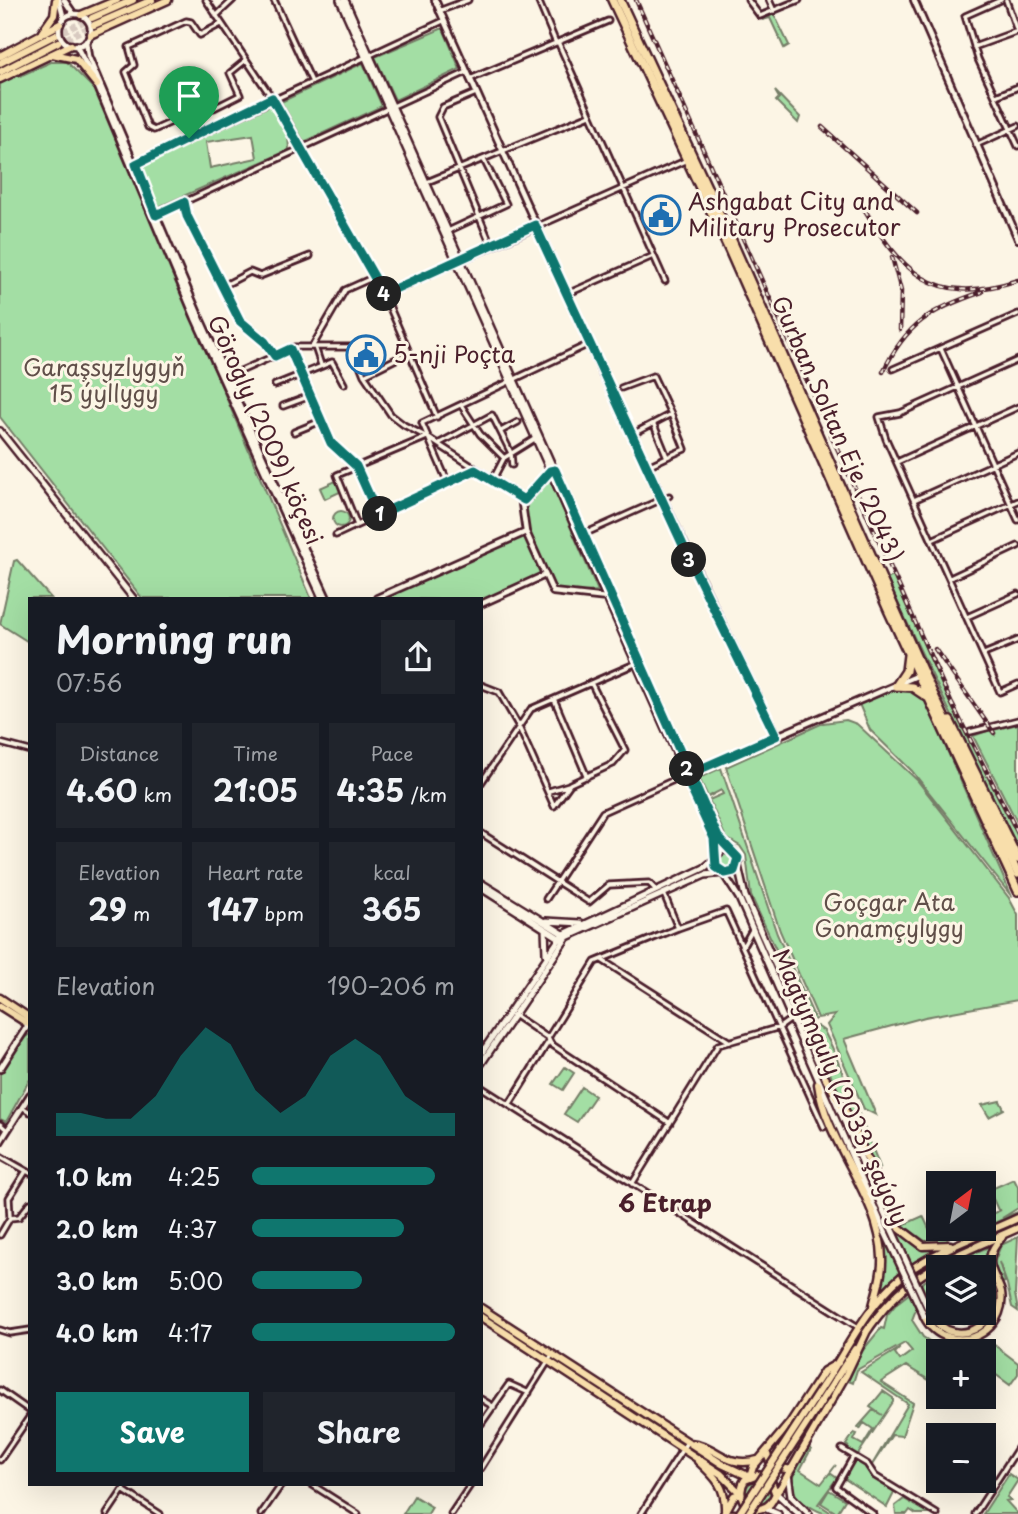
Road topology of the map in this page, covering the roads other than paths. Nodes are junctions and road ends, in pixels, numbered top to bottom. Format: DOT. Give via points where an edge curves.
graph roads {
  1 [pos="59,0"];
  2 [pos="117,0"];
  3 [pos="133,0"];
  4 [pos="152,0"];
  5 [pos="168,0"];
  6 [pos="205,0"];
  7 [pos="233,0"];
  8 [pos="274,0"];
  9 [pos="343,0"];
  10 [pos="435,0"];
  11 [pos="467,0"];
  12 [pos="538,0"];
  13 [pos="612,0"];
  14 [pos="620,0"];
  15 [pos="748,0"];
  16 [pos="769,0"];
  17 [pos="781,0"];
  18 [pos="799,0"];
  19 [pos="914,0"];
  20 [pos="1001,0"];
  21 [pos="1006,0"];
  22 [pos="784,6"];
  23 [pos="439,10"];
  24 [pos="774,11"];
  25 [pos="78,15"];
  26 [pos="216,16"];
  27 [pos="443,20"];
  28 [pos="608,21"];
  29 [pos="62,22"];
  30 [pos="221,24"];
  31 [pos="1018,32"];
  32 [pos="37,37"];
  33 [pos="88,38"];
  34 [pos="557,43"];
  35 [pos="73,45"];
  36 [pos="973,48"];
  37 [pos="366,54"];
  38 [pos="0,56"];
  39 [pos="44,56"];
  40 [pos="246,60"];
  41 [pos="0,63"];
  42 [pos="0,72"];
  43 [pos="467,72"];
  44 [pos="0,79"];
  45 [pos="470,79"];
  46 [pos="311,80"];
  47 [pos="97,85"];
  48 [pos="1018,87"];
  49 [pos="476,93"];
  50 [pos="996,96"];
  51 [pos="272,98"];
  52 [pos="214,108"];
  53 [pos="390,108"];
  54 [pos="590,115"];
  55 [pos="1018,126"];
  56 [pos="1010,129"];
  57 [pos="189,138"];
  58 [pos="976,145"];
  59 [pos="1018,146"];
  60 [pos="300,148"];
  61 [pos="503,152"];
  62 [pos="484,160"];
  63 [pos="687,160"];
  64 [pos="134,164"];
  65 [pos="459,169"];
  66 [pos="427,183"];
  67 [pos="621,187"];
  68 [pos="184,202"];
  69 [pos="154,216"];
  70 [pos="482,216"];
  71 [pos="535,225"];
  72 [pos="448,231"];
  73 [pos="1018,238"];
  74 [pos="491,245"];
  75 [pos="310,256"];
  76 [pos="653,256"];
  77 [pos="458,260"];
  78 [pos="374,277"];
  79 [pos="665,281"];
  80 [pos="224,285"];
  81 [pos="384,294"];
  82 [pos="567,295"];
  83 [pos="1018,314"];
  84 [pos="589,344"];
  85 [pos="313,347"];
  86 [pos="290,349"];
  87 [pos="941,349"];
  88 [pos="408,353"];
  89 [pos="275,356"];
  90 [pos="1018,360"];
  91 [pos="321,366"];
  92 [pos="893,369"];
  93 [pos="301,374"];
  94 [pos="365,375"];
  95 [pos="225,378"];
  96 [pos="512,380"];
  97 [pos="345,384"];
  98 [pos="275,385"];
  99 [pos="621,388"];
  100 [pos="958,388"];
  101 [pos="310,396"];
  102 [pos="461,405"];
  103 [pos="283,406"];
  104 [pos="1018,407"];
  105 [pos="671,414"];
  106 [pos="437,417"];
  107 [pos="321,421"];
  108 [pos="518,422"];
  109 [pos="473,423"];
  110 [pos="654,425"];
  111 [pos="976,425"];
  112 [pos="501,431"];
  113 [pos="294,432"];
  114 [pos="0,433"];
  115 [pos="631,435"];
  116 [pos="427,437"];
  117 [pos="536,438"];
  118 [pos="438,444"];
  119 [pos="511,453"];
  120 [pos="1018,453"];
  121 [pos="667,457"];
  122 [pos="504,458"];
  123 [pos="897,462"];
  124 [pos="652,464"];
  125 [pos="993,464"];
  126 [pos="512,465"];
  127 [pos="356,466"];
  128 [pos="475,470"];
  129 [pos="553,470"];
  130 [pos="492,481"];
  131 [pos="447,483"];
  132 [pos="669,496"];
  133 [pos="524,500"];
  134 [pos="662,500"];
  135 [pos="914,500"];
  136 [pos="1018,501"];
  137 [pos="1011,504"];
  138 [pos="378,515"];
  139 [pos="1018,520"];
  140 [pos="357,525"];
  141 [pos="526,532"];
  142 [pos="584,534"];
  143 [pos="336,535"];
  144 [pos="932,540"];
  145 [pos="1018,547"];
  146 [pos="545,575"];
  147 [pos="950,578"];
  148 [pos="1018,594"];
  149 [pos="131,597"];
  150 [pos="324,597"];
  151 [pos="379,597"];
  152 [pos="607,598"];
  153 [pos="483,603"];
  154 [pos="967,617"];
  155 [pos="1018,640"];
  156 [pos="908,652"];
  157 [pos="984,654"];
  158 [pos="637,663"];
  159 [pos="920,674"];
  160 [pos="591,683"];
  161 [pos="929,684"];
  162 [pos="1018,684"];
  163 [pos="483,686"];
  164 [pos="896,686"];
  165 [pos="554,699"];
  166 [pos="929,699"];
  167 [pos="1018,720"];
  168 [pos="518,725"];
  169 [pos="970,732"];
  170 [pos="776,736"];
  171 [pos="0,743"];
  172 [pos="28,750"];
  173 [pos="687,774"];
  174 [pos="587,777"];
  175 [pos="483,780"];
  176 [pos="569,785"];
  177 [pos="549,791"];
  178 [pos="483,834"];
  179 [pos="731,850"];
  180 [pos="716,858"];
  181 [pos="1018,859"];
  182 [pos="738,866"];
  183 [pos="722,872"];
  184 [pos="1018,874"];
  185 [pos="558,882"];
  186 [pos="483,886"];
  187 [pos="483,886"];
  188 [pos="660,891"];
  189 [pos="1018,891"];
  190 [pos="546,900"];
  191 [pos="541,920"];
  192 [pos="588,922"];
  193 [pos="678,928"];
  194 [pos="545,929"];
  195 [pos="752,930"];
  196 [pos="563,937"];
  197 [pos="743,946"];
  198 [pos="546,955"];
  199 [pos="602,960"];
  200 [pos="0,998"];
  201 [pos="0,1006"];
  202 [pos="514,1015"];
  203 [pos="791,1019"];
  204 [pos="28,1021"];
  205 [pos="28,1021"];
  206 [pos="28,1024"];
  207 [pos="780,1027"];
  208 [pos="548,1040"];
  209 [pos="730,1042"];
  210 [pos="483,1051"];
  211 [pos="483,1061"];
  212 [pos="0,1069"];
  213 [pos="826,1079"];
  214 [pos="818,1084"];
  215 [pos="483,1088"];
  216 [pos="28,1098"];
  217 [pos="509,1105"];
  218 [pos="22,1107"];
  219 [pos="28,1111"];
  220 [pos="670,1123"];
  221 [pos="0,1124"];
  222 [pos="824,1127"];
  223 [pos="8,1130"];
  224 [pos="0,1142"];
  225 [pos="0,1156"];
  226 [pos="28,1172"];
  227 [pos="632,1184"];
  228 [pos="28,1206"];
  229 [pos="10,1218"];
  230 [pos="1018,1218"];
  231 [pos="1018,1227"];
  232 [pos="888,1230"];
  233 [pos="1006,1233"];
  234 [pos="0,1236"];
  235 [pos="965,1242"];
  236 [pos="957,1255"];
  237 [pos="992,1255"];
  238 [pos="926,1271"];
  239 [pos="996,1284"];
  240 [pos="483,1309"];
  241 [pos="872,1310"];
  242 [pos="926,1312"];
  243 [pos="483,1318"];
  244 [pos="996,1318"];
  245 [pos="933,1325"];
  246 [pos="940,1325"];
  247 [pos="981,1325"];
  248 [pos="992,1325"];
  249 [pos="0,1330"];
  250 [pos="28,1330"];
  251 [pos="863,1331"];
  252 [pos="550,1357"];
  253 [pos="838,1363"];
  254 [pos="825,1389"];
  255 [pos="0,1390"];
  256 [pos="529,1393"];
  257 [pos="483,1400"];
  258 [pos="494,1407"];
  259 [pos="28,1411"];
  260 [pos="28,1416"];
  261 [pos="483,1421"];
  262 [pos="685,1445"];
  263 [pos="1018,1448"];
  264 [pos="842,1449"];
  265 [pos="766,1452"];
  266 [pos="483,1453"];
  267 [pos="489,1456"];
  268 [pos="853,1456"];
  269 [pos="0,1460"];
  270 [pos="760,1460"];
  271 [pos="483,1465"];
  272 [pos="789,1472"];
  273 [pos="750,1477"];
  274 [pos="126,1486"];
  275 [pos="281,1486"];
  276 [pos="314,1486"];
  277 [pos="470,1486"];
  278 [pos="123,1490"];
  279 [pos="775,1492"];
  280 [pos="740,1493"];
  281 [pos="763,1511"];
  282 [pos="731,1513"];
  283 [pos="107,1514"];
  284 [pos="160,1514"];
  285 [pos="261,1514"];
  286 [pos="358,1514"];
  287 [pos="451,1514"];
  288 [pos="641,1514"];
  289 [pos="748,1514"];
  290 [pos="778,1514"];
  291 [pos="799,1514"];
  292 [pos="809,1514"];
  293 [pos="873,1514"];
  294 [pos="937,1514"];
  295 [pos="975,1514"];
  1 -- 25 [label="street"];
  1 -- 29 [label="street"];
  1 -- 32 [label="main road" via="52,20"];
  2 -- 25 [label="main road"];
  3 -- 4 [label="main road" via="93,22"];
  5 -- 33 [label="main road"];
  6 -- 26 [label="street"];
  7 -- 26 [label="street"];
  8 -- 46 [label="street"];
  9 -- 37 [label="main road"];
  10 -- 23 [label="street"];
  11 -- 23 [label="street"];
  12 -- 34 [label="street"];
  13 -- 63 [label="highway, Gurban Soltan Eje (2043)"];
  14 -- 159 [label="highway, Gurban Soltan Eje (2043)" via="734,245"];
  15 -- 24 [label="street" via="758,16"];
  16 -- 24 [label="street"];
  17 -- 22 [label="street"];
  18 -- 22 [label="street"];
  19 -- 58 [label="street"];
  20 -- 36 [label="street" via="965,16"];
  21 -- 31 [label="street"];
  22 -- 24 [label="street"];
  23 -- 27 [label="street"];
  25 -- 29 [label="street"];
  25 -- 33 [label="street" via="89,23"];
  26 -- 30 [label="street"];
  27 -- 37 [label="street"];
  27 -- 43 [label="street"];
  28 -- 34 [label="street"];
  29 -- 32 [label="main road"];
  29 -- 35 [label="street" via="62,38"];
  30 -- 40 [label="street"];
  30 -- 57 [label="street" via="200,35 186,21 129,47 134,65 126,72 148,127 154,130 178,119"];
  31 -- 36 [label="street"];
  32 -- 38 [label="main road"];
  33 -- 35 [label="street"];
  33 -- 64 [label="street, Görogly (2009) köçesi" via="88,56"];
  34 -- 45 [label="street"];
  34 -- 54 [label="street"];
  35 -- 39 [label="main road"];
  35 -- 47 [label="street, Görogly (2009) köçesi"];
  36 -- 50 [label="street"];
  37 -- 46 [label="street"];
  37 -- 53 [label="main road"];
  39 -- 44 [label="main road"];
  39 -- 47 [label="main road" via="61,54 76,59"];
  40 -- 51 [label="street"];
  40 -- 52 [label="street" via="230,73 240,95"];
  41 -- 42 [label="main road" via="57,39"];
  43 -- 45 [label="street"];
  43 -- 53 [label="street"];
  45 -- 49 [label="street"];
  46 -- 51 [label="street"];
  47 -- 64 [label="street, Görogly (2009) köçesi"];
  48 -- 50 [label="street"];
  49 -- 61 [label="street"];
  49 -- 65 [label="street" via="443,107 438,117"];
  50 -- 56 [label="street"];
  51 -- 57 [label="street"];
  51 -- 60 [label="street"];
  53 -- 60 [label="street"];
  53 -- 66 [label="main road"];
  53 -- 77 [label="main road"];
  54 -- 61 [label="street"];
  54 -- 67 [label="street"];
  55 -- 56 [label="street"];
  56 -- 58 [label="street"];
  56 -- 59 [label="street"];
  57 -- 64 [label="street"];
  58 -- 73 [label="street"];
  60 -- 68 [label="street"];
  60 -- 78 [label="street"];
  61 -- 62 [label="street"];
  61 -- 71 [label="street"];
  62 -- 65 [label="street"];
  62 -- 70 [label="street" via="506,204"];
  63 -- 67 [label="street"];
  63 -- 156 [label="highway, Gurban Soltan Eje (2043)"];
  64 -- 69 [label="street, Görogly (2009) köçesi"];
  65 -- 66 [label="street"];
  65 -- 70 [label="street"];
  66 -- 72 [label="main road"];
  67 -- 71 [label="street"];
  67 -- 76 [label="street"];
  68 -- 69 [label="street"];
  68 -- 80 [label="street"];
  69 -- 95 [label="street, Görogly (2009) köçesi"];
  70 -- 72 [label="street"];
  70 -- 74 [label="street"];
  71 -- 74 [label="street"];
  71 -- 82 [label="street"];
  72 -- 77 [label="main road"];
  74 -- 77 [label="street"];
  75 -- 80 [label="street" via="260,276 250,272"];
  76 -- 79 [label="street"];
  76 -- 82 [label="street"];
  77 -- 81 [label="street"];
  77 -- 96 [label="main road"];
  78 -- 81 [label="street"];
  78 -- 85 [label="street" via="345,290"];
  80 -- 89 [label="street" via="240,321"];
  81 -- 88 [label="street"];
  82 -- 84 [label="street"];
  83 -- 87 [label="street"];
  84 -- 96 [label="street"];
  84 -- 115 [label="street"];
  85 -- 86 [label="street"];
  85 -- 91 [label="street"];
  85 -- 94 [label="street" via="353,347"];
  86 -- 89 [label="street"];
  86 -- 93 [label="street"];
  87 -- 92 [label="street"];
  87 -- 100 [label="street"];
  88 -- 94 [label="street"];
  88 -- 106 [label="street"];
  89 -- 95 [label="street"];
  90 -- 100 [label="street"];
  91 -- 93 [label="street"];
  91 -- 97 [label="street" via="335,363"];
  93 -- 98 [label="street"];
  93 -- 101 [label="street"];
  94 -- 116 [label="street" via="391,415"];
  95 -- 150 [label="street, Görogly (2009) köçesi"];
  96 -- 102 [label="street"];
  96 -- 117 [label="main road"];
  96 -- 129 [label="main road"];
  99 -- 105 [label="street" via="653,376"];
  100 -- 111 [label="street"];
  100 -- 123 [label="street" via="879,419"];
  101 -- 103 [label="street"];
  101 -- 107 [label="street"];
  102 -- 106 [label="street"];
  102 -- 109 [label="street"];
  104 -- 111 [label="street"];
  105 -- 110 [label="street"];
  105 -- 121 [label="street" via="685,448"];
  106 -- 116 [label="street" via="422,423"];
  107 -- 113 [label="street"];
  107 -- 127 [label="street" via="331,443"];
  108 -- 112 [label="street"];
  109 -- 112 [label="street" via="492,415"];
  109 -- 118 [label="street"];
  109 -- 122 [label="street"];
  110 -- 115 [label="street"];
  110 -- 121 [label="street"];
  111 -- 123 [label="street"];
  111 -- 125 [label="street"];
  112 -- 119 [label="street"];
  114 -- 149 [label="main road"];
  115 -- 134 [label="street"];
  116 -- 118 [label="street"];
  116 -- 127 [label="street"];
  116 -- 131 [label="street"];
  117 -- 119 [label="street"];
  117 -- 129 [label="main road"];
  118 -- 128 [label="street"];
  119 -- 122 [label="street"];
  119 -- 126 [label="street"];
  120 -- 125 [label="street"];
  121 -- 124 [label="street"];
  122 -- 130 [label="street"];
  123 -- 135 [label="street"];
  125 -- 135 [label="street"];
  125 -- 137 [label="street"];
  127 -- 138 [label="street"];
  127 -- 140 [label="street" via="337,475"];
  128 -- 130 [label="street"];
  128 -- 131 [label="street"];
  129 -- 133 [label="street"];
  129 -- 142 [label="main road"];
  129 -- 152 [label="main road"];
  130 -- 133 [label="street"];
  131 -- 138 [label="street"];
  132 -- 134 [label="street"];
  133 -- 141 [label="street" via="520,513"];
  134 -- 142 [label="street"];
  134 -- 170 [label="street"];
  135 -- 144 [label="street"];
  136 -- 137 [label="street"];
  137 -- 139 [label="street"];
  137 -- 144 [label="street"];
  138 -- 140 [label="street"];
  140 -- 143 [label="street"];
  141 -- 146 [label="street"];
  141 -- 151 [label="street"];
  142 -- 173 [label="main road"];
  144 -- 147 [label="street"];
  145 -- 147 [label="street"];
  146 -- 152 [label="street" via="558,594"];
  146 -- 153 [label="street"];
  147 -- 154 [label="street"];
  148 -- 154 [label="street"];
  152 -- 158 [label="main road"];
  154 -- 157 [label="street"];
  155 -- 157 [label="street"];
  156 -- 159 [label="highway, Gurban Soltan Eje (2043)"];
  156 -- 164 [label="highway" via="906,671"];
  157 -- 162 [label="street" via="1000,692"];
  158 -- 160 [label="street"];
  158 -- 173 [label="main road"];
  159 -- 161 [label="highway, Gurban Soltan Eje (2043)"];
  159 -- 164 [label="street"];
  159 -- 166 [label="highway, Gurban Soltan Eje (2043)"];
  160 -- 165 [label="street"];
  160 -- 174 [label="street" via="625,750 618,761"];
  161 -- 181 [label="highway" via="967,750"];
  161 -- 184 [label="highway, Gurban Soltan Eje (2043)"];
  163 -- 168 [label="street" via="499,692"];
  164 -- 166 [label="highway" via="912,687"];
  164 -- 170 [label="street"];
  165 -- 168 [label="street" via="531,709"];
  165 -- 174 [label="street"];
  166 -- 189 [label="highway, Gurban Soltan Eje (2043)"];
  167 -- 169 [label="street"];
  168 -- 175 [label="street"];
  168 -- 177 [label="street"];
  170 -- 173 [label="street"];
  171 -- 172 [label="street"];
  173 -- 179 [label="main road" via="718,837"];
  173 -- 180 [label="main road" via="714,838"];
  173 -- 185 [label="street" via="603,812"];
  174 -- 176 [label="street"];
  176 -- 177 [label="street"];
  176 -- 177 [label="street" via="554,806"];
  178 -- 185 [label="street"];
  179 -- 180 [label="main road" via="723,850"];
  179 -- 182 [label="main road"];
  180 -- 183 [label="main road"];
  180 -- 188 [label="main road"];
  182 -- 183 [label="main road" via="731,873"];
  182 -- 213 [label="main road, Magtymguly (2033) şaýoly" via="744,892"];
  183 -- 188 [label="main road"];
  183 -- 195 [label="main road, Magtymguly (2033) şaýoly"];
  185 -- 188 [label="street" via="589,902 613,884 649,883"];
  185 -- 190 [label="street"];
  186 -- 191 [label="main road"];
  187 -- 194 [label="main road"];
  188 -- 192 [label="main road"];
  188 -- 193 [label="street"];
  188 -- 196 [label="main road"];
  191 -- 192 [label="main road"];
  191 -- 196 [label="main road"];
  192 -- 196 [label="main road"];
  193 -- 197 [label="street" via="726,911"];
  193 -- 199 [label="street"];
  194 -- 196 [label="main road"];
  194 -- 198 [label="main road"];
  195 -- 197 [label="street"];
  195 -- 203 [label="main road, Magtymguly (2033) şaýoly"];
  196 -- 198 [label="main road"];
  196 -- 202 [label="main road"];
  197 -- 207 [label="street"];
  198 -- 210 [label="main road"];
  199 -- 208 [label="street" via="591,968"];
  199 -- 209 [label="street"];
  200 -- 204 [label="main road"];
  201 -- 205 [label="main road"];
  202 -- 208 [label="street"];
  202 -- 211 [label="main road"];
  203 -- 207 [label="street"];
  203 -- 214 [label="main road, Magtymguly (2033) şaýoly"];
  206 -- 212 [label="street"];
  207 -- 209 [label="street"];
  207 -- 222 [label="street"];
  208 -- 217 [label="street"];
  208 -- 220 [label="street"];
  209 -- 220 [label="street" via="718,1045"];
  213 -- 232 [label="main road, Magtymguly (2033) şaýoly"];
  213 -- 235 [label="main road" via="902,1231 927,1247"];
  214 -- 232 [label="main road, Magtymguly (2033) şaýoly"];
  214 -- 241 [label="main road" via="833,1132 881,1241 882,1269"];
  215 -- 217 [label="street"];
  216 -- 218 [label="street"];
  217 -- 227 [label="street"];
  218 -- 219 [label="street"];
  218 -- 223 [label="street"];
  220 -- 227 [label="street"];
  221 -- 223 [label="street"];
  223 -- 224 [label="street"];
  225 -- 226 [label="street"];
  226 -- 229 [label="street" via="7,1201"];
  227 -- 251 [label="street"];
  228 -- 229 [label="street" via="19,1217"];
  229 -- 234 [label="street"];
  230 -- 235 [label="main road"];
  231 -- 233 [label="main road"];
  232 -- 242 [label="main road, Magtymguly (2033) şaýoly, bridge"];
  233 -- 236 [label="main road"];
  233 -- 237 [label="main road"];
  235 -- 241 [label="main road" via="911,1270"];
  238 -- 251 [label="main road" via="897,1293"];
  239 -- 244 [label="main road" via="1001,1299"];
  240 -- 252 [label="main road"];
  241 -- 251 [label="main road"];
  243 -- 252 [label="main road"];
  245 -- 248 [label="main road" via="954,1339 972,1338"];
  246 -- 247 [label="main road" via="966,1332"];
  249 -- 250 [label="street"];
  251 -- 253 [label="main road"];
  251 -- 254 [label="main road"];
  251 -- 272 [label="main road" via="846,1375"];
  252 -- 256 [label="street"];
  252 -- 262 [label="main road"];
  253 -- 254 [label="main road"];
  253 -- 265 [label="main road" via="824,1371"];
  254 -- 282 [label="main road, bridge"];
  254 -- 289 [label="main road, bridge"];
  255 -- 259 [label="street"];
  256 -- 258 [label="street" via="509,1384"];
  256 -- 267 [label="street"];
  257 -- 258 [label="street"];
  258 -- 261 [label="street"];
  260 -- 269 [label="street"];
  262 -- 270 [label="main road" via="700,1444 733,1462"];
  262 -- 273 [label="main road"];
  262 -- 280 [label="main road"];
  262 -- 282 [label="main road" via="719,1481"];
  262 -- 288 [label="street"];
  263 -- 295 [label="street"];
  264 -- 268 [label="street"];
  265 -- 270 [label="main road"];
  265 -- 272 [label="main road" via="769,1464"];
  266 -- 267 [label="street"];
  267 -- 271 [label="street"];
  268 -- 293 [label="street" via="836,1487"];
  268 -- 294 [label="street" via="875,1476"];
  270 -- 273 [label="main road"];
  272 -- 279 [label="main road"];
  272 -- 292 [label="main road" via="792,1496"];
  273 -- 279 [label="main road" via="767,1478"];
  273 -- 280 [label="main road"];
  274 -- 278 [label="street"];
  275 -- 285 [label="street"];
  276 -- 286 [label="street"];
  277 -- 287 [label="street"];
  278 -- 283 [label="street"];
  278 -- 284 [label="street"];
  279 -- 281 [label="main road"];
  279 -- 291 [label="main road"];
  280 -- 281 [label="main road" via="748,1507"];
  280 -- 282 [label="main road" via="734,1496"];
  281 -- 290 [label="main road"];
}
